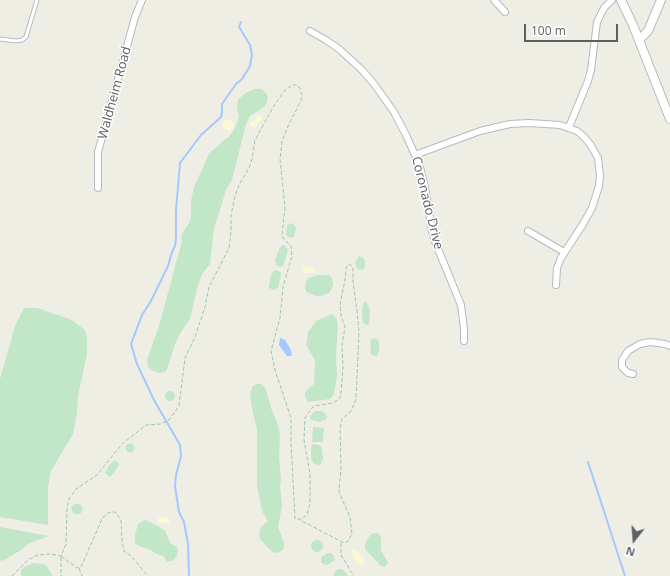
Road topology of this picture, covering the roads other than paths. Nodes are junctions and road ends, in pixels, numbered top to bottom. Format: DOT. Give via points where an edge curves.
graph roads {
  1 [pos="38,0"];
  2 [pos="142,0"];
  3 [pos="494,0"];
  4 [pos="612,0"];
  5 [pos="621,0"];
  6 [pos="661,0"];
  7 [pos="505,12"];
  8 [pos="310,31"];
  9 [pos="0,39"];
  10 [pos="639,40"];
  11 [pos="670,119"];
  12 [pos="569,127"];
  13 [pos="416,155"];
  14 [pos="98,188"];
  15 [pos="528,231"];
  16 [pos="564,252"];
  17 [pos="556,285"];
  18 [pos="464,341"];
  19 [pos="670,346"];
  20 [pos="633,374"];
  1 -- 9 [label="lane" via="26,37 16,41"];
  2 -- 14 [label="street, Waldheim Road" via="98,152"];
  3 -- 7 [label="street"];
  4 -- 12 [label="street" via="604,8 597,22 591,70"];
  5 -- 10 [label="street"];
  6 -- 10 [label="street" via="648,32"];
  8 -- 13 [label="street, Coronado Drive" via="338,49 374,84 394,112"];
  10 -- 11 [label="street"];
  12 -- 13 [label="street" via="549,123 499,126"];
  12 -- 16 [label="street" via="590,144 598,158 600,176 592,208"];
  13 -- 18 [label="street, Coronado Drive" via="425,187 434,238 461,305"];
  15 -- 16 [label="street"];
  16 -- 17 [label="street" via="557,268"];
  19 -- 20 [label="street" via="650,342 628,351 622,360 622,367"];
}
